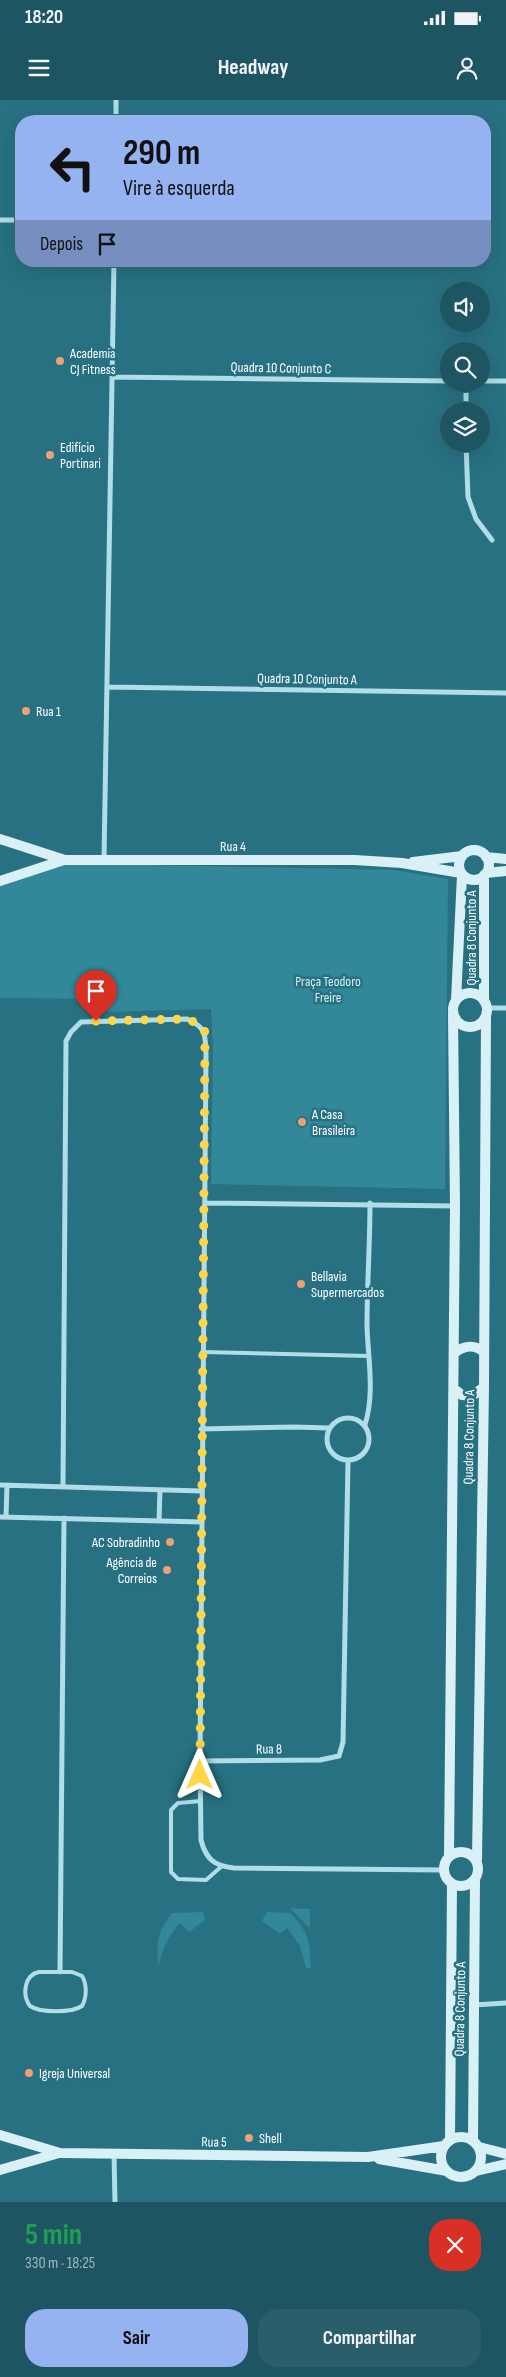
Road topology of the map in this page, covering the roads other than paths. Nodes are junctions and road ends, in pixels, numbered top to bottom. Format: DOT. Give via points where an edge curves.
graph roads {
  1 [pos="116,100"];
  2 [pos="116,115"];
  3 [pos="0,220"];
  4 [pos="15,220"];
  5 [pos="114,267"];
  6 [pos="113,377"];
  7 [pos="440,381"];
  8 [pos="490,381"];
  9 [pos="506,381"];
  10 [pos="466,452"];
  11 [pos="492,540"];
  12 [pos="108,687"];
  13 [pos="506,693"];
  14 [pos="0,839"];
  15 [pos="462,856"];
  16 [pos="486,857"];
  17 [pos="506,859"];
  18 [pos="65,860"];
  19 [pos="104,860"];
  20 [pos="402,863"];
  21 [pos="506,871"];
  22 [pos="462,874"];
  23 [pos="485,874"];
  24 [pos="0,881"];
  25 [pos="456,1000"];
  26 [pos="486,1008"];
  27 [pos="506,1008"];
  28 [pos="453,1014"];
  29 [pos="205,1203"];
  30 [pos="370,1203"];
  31 [pos="456,1206"];
  32 [pos="202,1352"];
  33 [pos="484,1352"];
  34 [pos="454,1353"];
  35 [pos="368,1356"];
  36 [pos="484,1387"];
  37 [pos="454,1389"];
  38 [pos="365,1425"];
  39 [pos="330,1428"];
  40 [pos="201,1429"];
  41 [pos="348,1460"];
  42 [pos="0,1485"];
  43 [pos="7,1486"];
  44 [pos="63,1487"];
  45 [pos="160,1490"];
  46 [pos="201,1491"];
  47 [pos="3,1517"];
  48 [pos="64,1518"];
  49 [pos="160,1521"];
  50 [pos="202,1522"];
  51 [pos="200,1761"];
  52 [pos="201,1801"];
  53 [pos="449,1855"];
  54 [pos="477,1859"];
  55 [pos="222,1866"];
  56 [pos="444,1870"];
  57 [pos="475,1879"];
  58 [pos="452,1884"];
  59 [pos="60,1972"];
  60 [pos="506,2003"];
  61 [pos="473,2005"];
  62 [pos="0,2135"];
  63 [pos="447,2143"];
  64 [pos="476,2144"];
  65 [pos="60,2153"];
  66 [pos="114,2154"];
  67 [pos="506,2154"];
  68 [pos="368,2157"];
  69 [pos="506,2164"];
  70 [pos="0,2170"];
  71 [pos="446,2170"];
  72 [pos="476,2171"];
  73 [pos="115,2202"];
  1 -- 2 [label="street"];
  3 -- 4 [label="street"];
  5 -- 6 [label="street"];
  6 -- 7 [label="street, Quadra 10 Conjunto C"];
  6 -- 12 [label="street"];
  8 -- 9 [label="street"];
  10 -- 11 [label="street" via="468,497 476,519"];
  12 -- 13 [label="street, Quadra 10 Conjunto A"];
  12 -- 19 [label="street"];
  14 -- 18 [label="street"];
  15 -- 16 [label="street" via="475,850"];
  15 -- 20 [label="street"];
  15 -- 22 [label="street" via="459,864"];
  16 -- 17 [label="street"];
  16 -- 23 [label="street"];
  18 -- 19 [label="street, Rua 4"];
  18 -- 24 [label="street"];
  19 -- 20 [label="street, Rua 4" via="355,860"];
  20 -- 22 [label="street"];
  21 -- 23 [label="street"];
  22 -- 23 [label="street" via="476,880"];
  22 -- 25 [label="street"];
  23 -- 26 [label="street, Quadra 8 Conjunto A"];
  25 -- 26 [label="street" via="462,994 471,993 478,995"];
  25 -- 28 [label="street"];
  26 -- 27 [label="street"];
  26 -- 28 [label="street" via="481,1023 473,1026 465,1026"];
  26 -- 33 [label="street, Quadra 8 Conjunto A"];
  28 -- 31 [label="street, Quadra 8 Conjunto A"];
  29 -- 30 [label="street"];
  29 -- 32 [label="street"];
  29 -- 44 [label="street" via="205,1032 199,1024 187,1019 81,1022 66,1041"];
  30 -- 31 [label="street"];
  30 -- 35 [label="street"];
  31 -- 34 [label="street, Quadra 8 Conjunto A"];
  32 -- 35 [label="lane"];
  32 -- 40 [label="street"];
  33 -- 34 [label="street" via="466,1346"];
  33 -- 36 [label="street, Quadra 8 Conjunto A"];
  34 -- 37 [label="street, Quadra 8 Conjunto A"];
  35 -- 38 [label="street" via="369,1406"];
  36 -- 37 [label="street" via="472,1396 462,1395"];
  36 -- 54 [label="street, Quadra 8 Conjunto A"];
  37 -- 53 [label="street, Quadra 8 Conjunto A"];
  38 -- 39 [label="street" via="359,1420 343,1418"];
  38 -- 41 [label="street" via="370,1442 366,1452"];
  39 -- 40 [label="street"];
  39 -- 41 [label="street" via="327,1436 332,1453"];
  40 -- 46 [label="street"];
  41 -- 51 [label="street, Rua 8" via="343,1742 339,1756 320,1760"];
  42 -- 43 [label="street"];
  43 -- 44 [label="street"];
  43 -- 47 [label="street"];
  44 -- 45 [label="street"];
  45 -- 46 [label="street"];
  45 -- 49 [label="street"];
  46 -- 50 [label="street"];
  47 -- 48 [label="street"];
  48 -- 49 [label="street"];
  48 -- 59 [label="street"];
  49 -- 50 [label="street"];
  50 -- 51 [label="street"];
  51 -- 52 [label="street"];
  52 -- 55 [label="street" via="204,1852"];
  52 -- 55 [label="lane" via="178,1803 171,1810 171,1872 178,1879 206,1880"];
  53 -- 54 [label="street" via="462,1851"];
  53 -- 56 [label="street"];
  54 -- 57 [label="street" via="479,1870"];
  55 -- 56 [label="street"];
  56 -- 58 [label="street" via="445,1877"];
  57 -- 58 [label="street" via="460,1886"];
  57 -- 61 [label="street, Quadra 8 Conjunto A"];
  58 -- 63 [label="street"];
  59 -- 59 [label="lane" via="39,1972 30,1976 26,1985 30,2006 39,2010 73,2010 82,2006 86,1997 84,1980 78,1973"];
  60 -- 61 [label="street"];
  61 -- 64 [label="street, Quadra 8 Conjunto A"];
  62 -- 65 [label="street"];
  63 -- 64 [label="street" via="461,2137"];
  63 -- 68 [label="street"];
  63 -- 71 [label="street" via="441,2159"];
  64 -- 67 [label="street"];
  64 -- 72 [label="street" via="482,2160"];
  65 -- 66 [label="street, Rua 5"];
  65 -- 70 [label="street"];
  66 -- 68 [label="street, Rua 5"];
  66 -- 73 [label="street"];
  68 -- 71 [label="street"];
  69 -- 72 [label="street"];
  71 -- 72 [label="street" via="456,2176 467,2176"];
}
